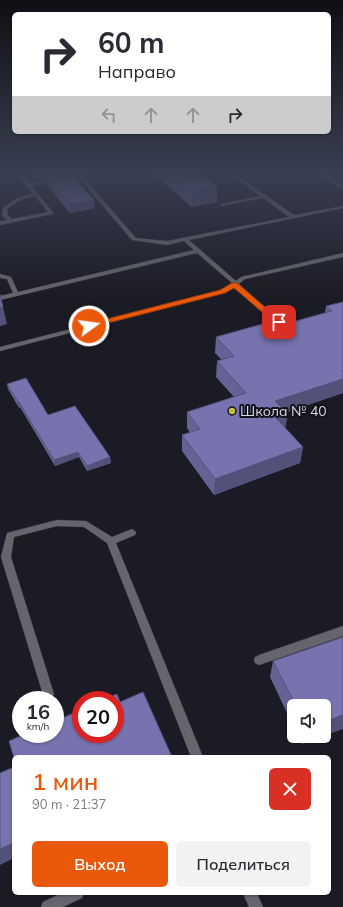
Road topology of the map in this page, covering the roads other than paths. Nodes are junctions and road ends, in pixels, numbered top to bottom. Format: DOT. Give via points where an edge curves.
graph roads {
  1 [pos="5,213"];
  2 [pos="49,213"];
  3 [pos="112,213"];
  4 [pos="288,213"];
  5 [pos="311,213"];
  6 [pos="293,217"];
  7 [pos="11,221"];
  8 [pos="0,223"];
  9 [pos="185,239"];
  10 [pos="197,251"];
  11 [pos="343,255"];
  12 [pos="0,276"];
  13 [pos="235,284"];
  14 [pos="16,294"];
  15 [pos="0,298"];
  16 [pos="279,322"];
  17 [pos="0,349"];
  18 [pos="132,533"];
  19 [pos="111,541"];
  20 [pos="343,631"];
  21 [pos="260,660"];
  22 [pos="47,691"];
  23 [pos="195,755"];
  24 [pos="73,895"];
  25 [pos="251,895"];
  26 [pos="48,907"];
  27 [pos="256,907"];
  1 -- 7 [label="lane"];
  2 -- 7 [label="lane"];
  3 -- 9 [label="lane" via="134,239 167,243"];
  4 -- 6 [label="lane"];
  5 -- 6 [label="lane"];
  6 -- 9 [label="lane"];
  7 -- 8 [label="lane"];
  9 -- 10 [label="lane"];
  10 -- 13 [label="lane"];
  10 -- 14 [label="lane"];
  11 -- 13 [label="lane" via="243,278"];
  12 -- 14 [label="lane" via="9,278"];
  13 -- 16 [label="lane"];
  13 -- 17 [label="lane" via="223,292"];
  14 -- 15 [label="lane"];
  18 -- 19 [label="lane"];
  19 -- 22 [label="lane" via="86,524 57,523 10,535 6,557"];
  19 -- 23 [label="lane"];
  20 -- 21 [label="lane"];
  24 -- 26 [label="lane"];
  25 -- 27 [label="lane"];
}
